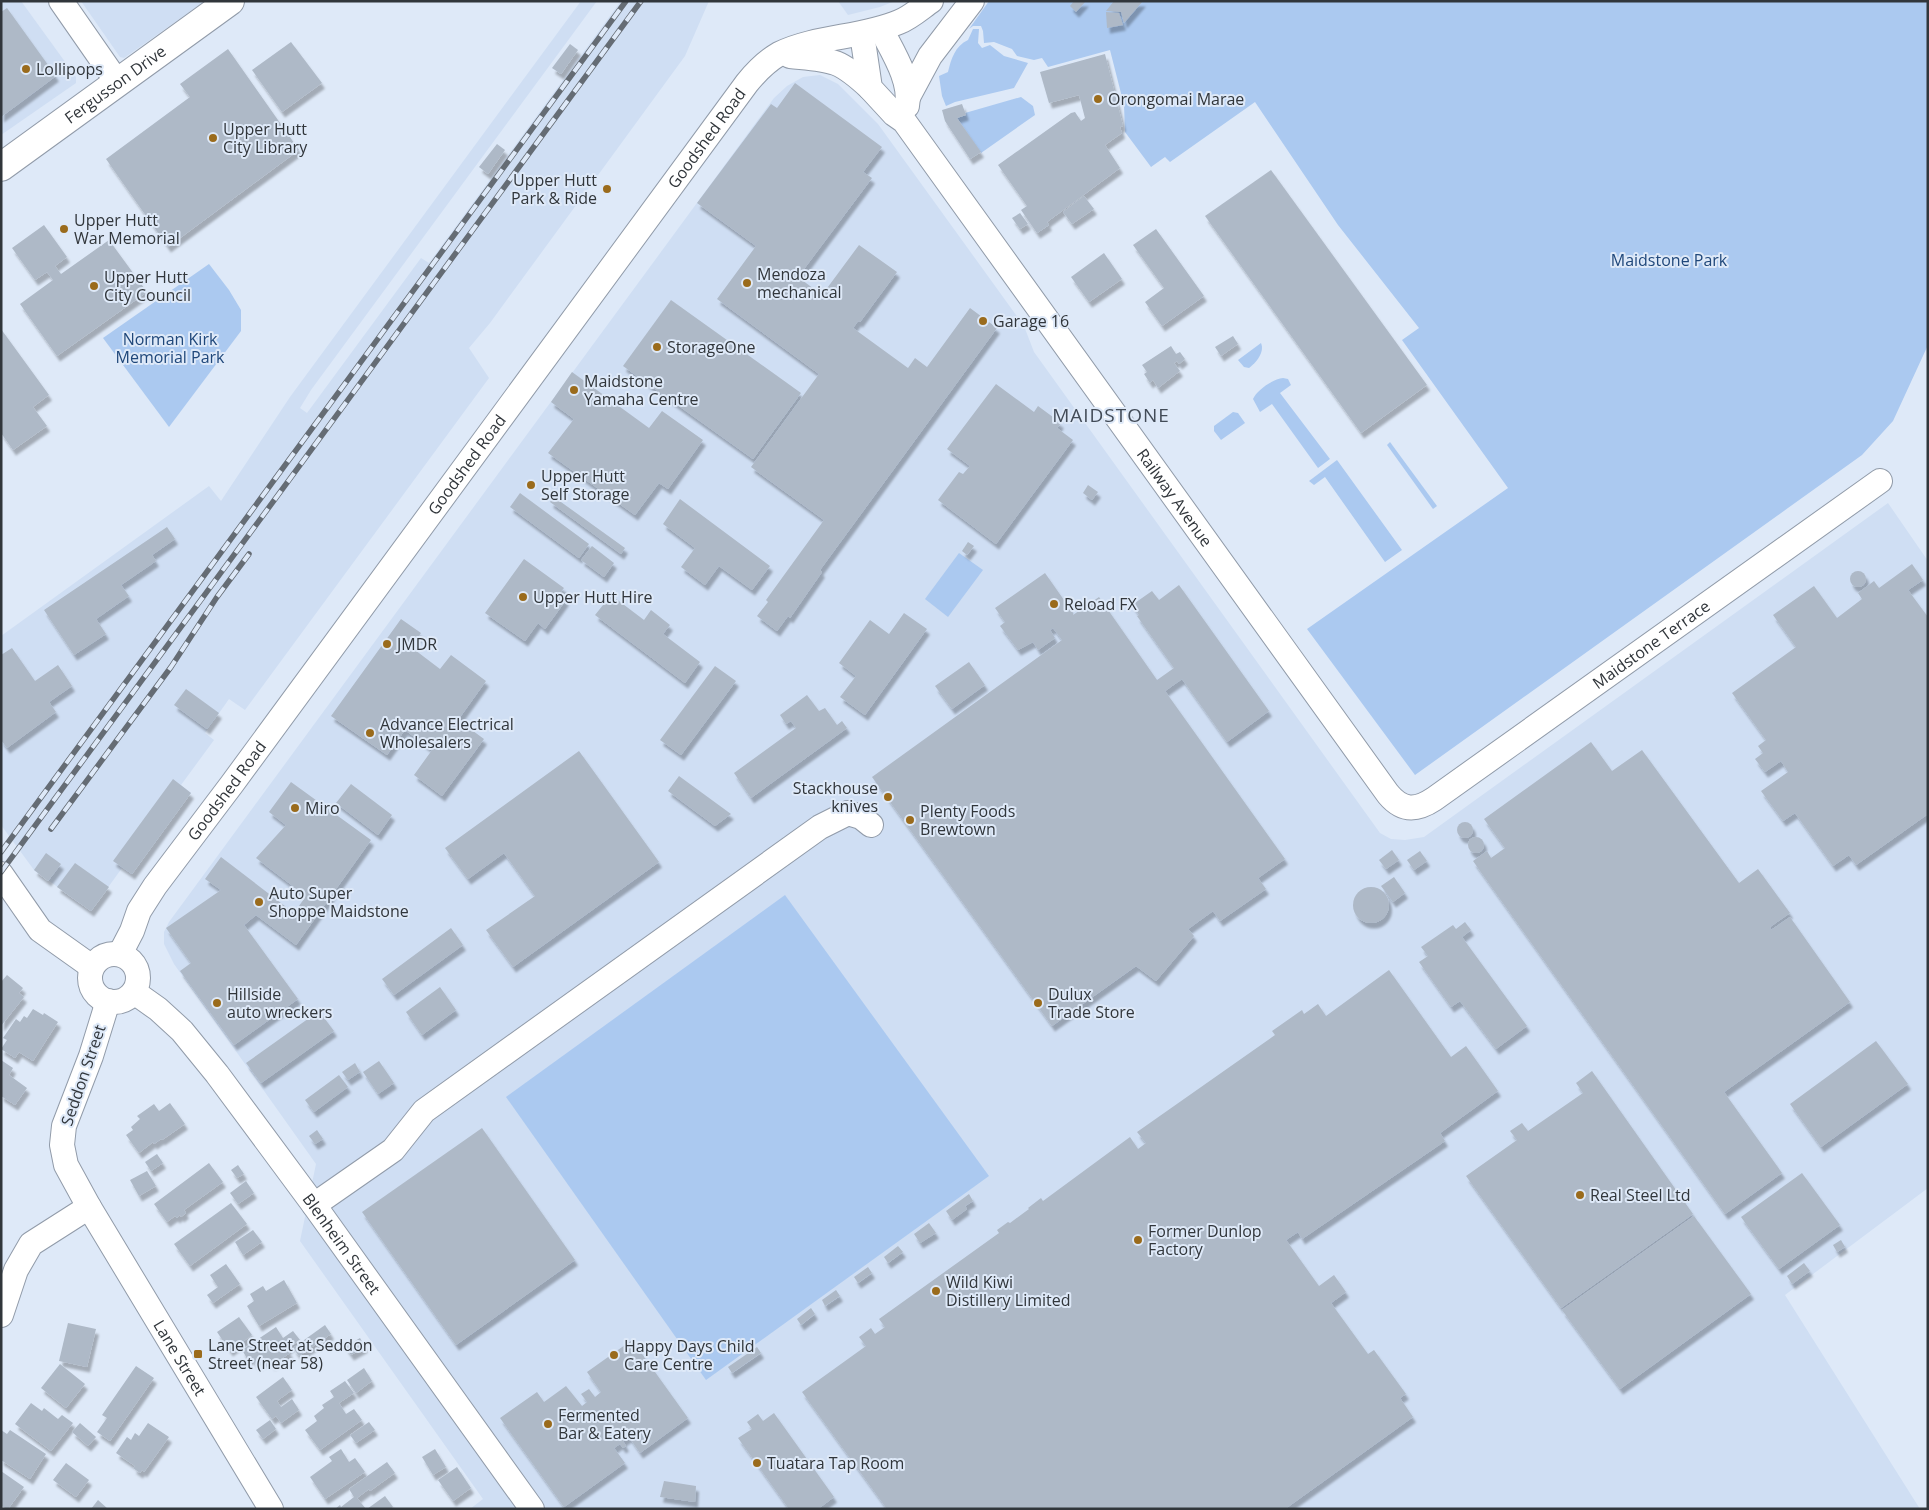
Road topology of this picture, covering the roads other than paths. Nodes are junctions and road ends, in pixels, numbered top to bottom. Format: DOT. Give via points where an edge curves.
graph roads {
  1 [pos="61,1"];
  2 [pos="230,1"];
  3 [pos="931,1"];
  4 [pos="972,1"];
  5 [pos="871,31"];
  6 [pos="778,55"];
  7 [pos="118,83"];
  8 [pos="870,88"];
  9 [pos="908,97"];
  10 [pos="904,121"];
  11 [pos="1,167"];
  12 [pos="1880,481"];
  13 [pos="1422,806"];
  14 [pos="871,825"];
  15 [pos="1,874"];
  16 [pos="120,954"];
  17 [pos="92,967"];
  18 [pos="134,992"];
  19 [pos="108,1001"];
  20 [pos="314,1205"];
  21 [pos="89,1207"];
  22 [pos="1,1315"];
  23 [pos="271,1509"];
  24 [pos="532,1509"];
  1 -- 7 [label="street"];
  2 -- 7 [label="main road, Fergusson Drive"];
  3 -- 5 [label="street, Goodshed Road" via="901,22"];
  4 -- 9 [label="street" via="930,56"];
  5 -- 6 [label="street, Goodshed Road"];
  5 -- 8 [label="street"];
  5 -- 9 [label="street" via="900,67"];
  6 -- 8 [label="street, Railway Avenue" via="830,60 852,72"];
  6 -- 16 [label="street, Goodshed Road" via="743,88 155,886 139,910"];
  7 -- 11 [label="main road, Fergusson Drive"];
  8 -- 10 [label="street, Railway Avenue"];
  9 -- 10 [label="street"];
  10 -- 13 [label="street, Railway Avenue" via="1388,794 1401,805"];
  12 -- 13 [label="street, Maidstone Terrace"];
  14 -- 20 [label="street" via="848,813 820,827 424,1111 393,1150"];
  15 -- 17 [label="street" via="40,930"];
  16 -- 17 [label="street" via="104,956"];
  16 -- 18 [label="street" via="137,969"];
  17 -- 19 [label="street" via="92,988"];
  18 -- 19 [label="street" via="122,1000"];
  18 -- 20 [label="street, Blenheim Street" via="182,1031"];
  19 -- 21 [label="street, Seddon Street" via="64,1126 62,1145 66,1165"];
  20 -- 24 [label="street, Blenheim Street"];
  21 -- 22 [label="street" via="31,1244 16,1270"];
  21 -- 23 [label="street, Lane Street"];
}
